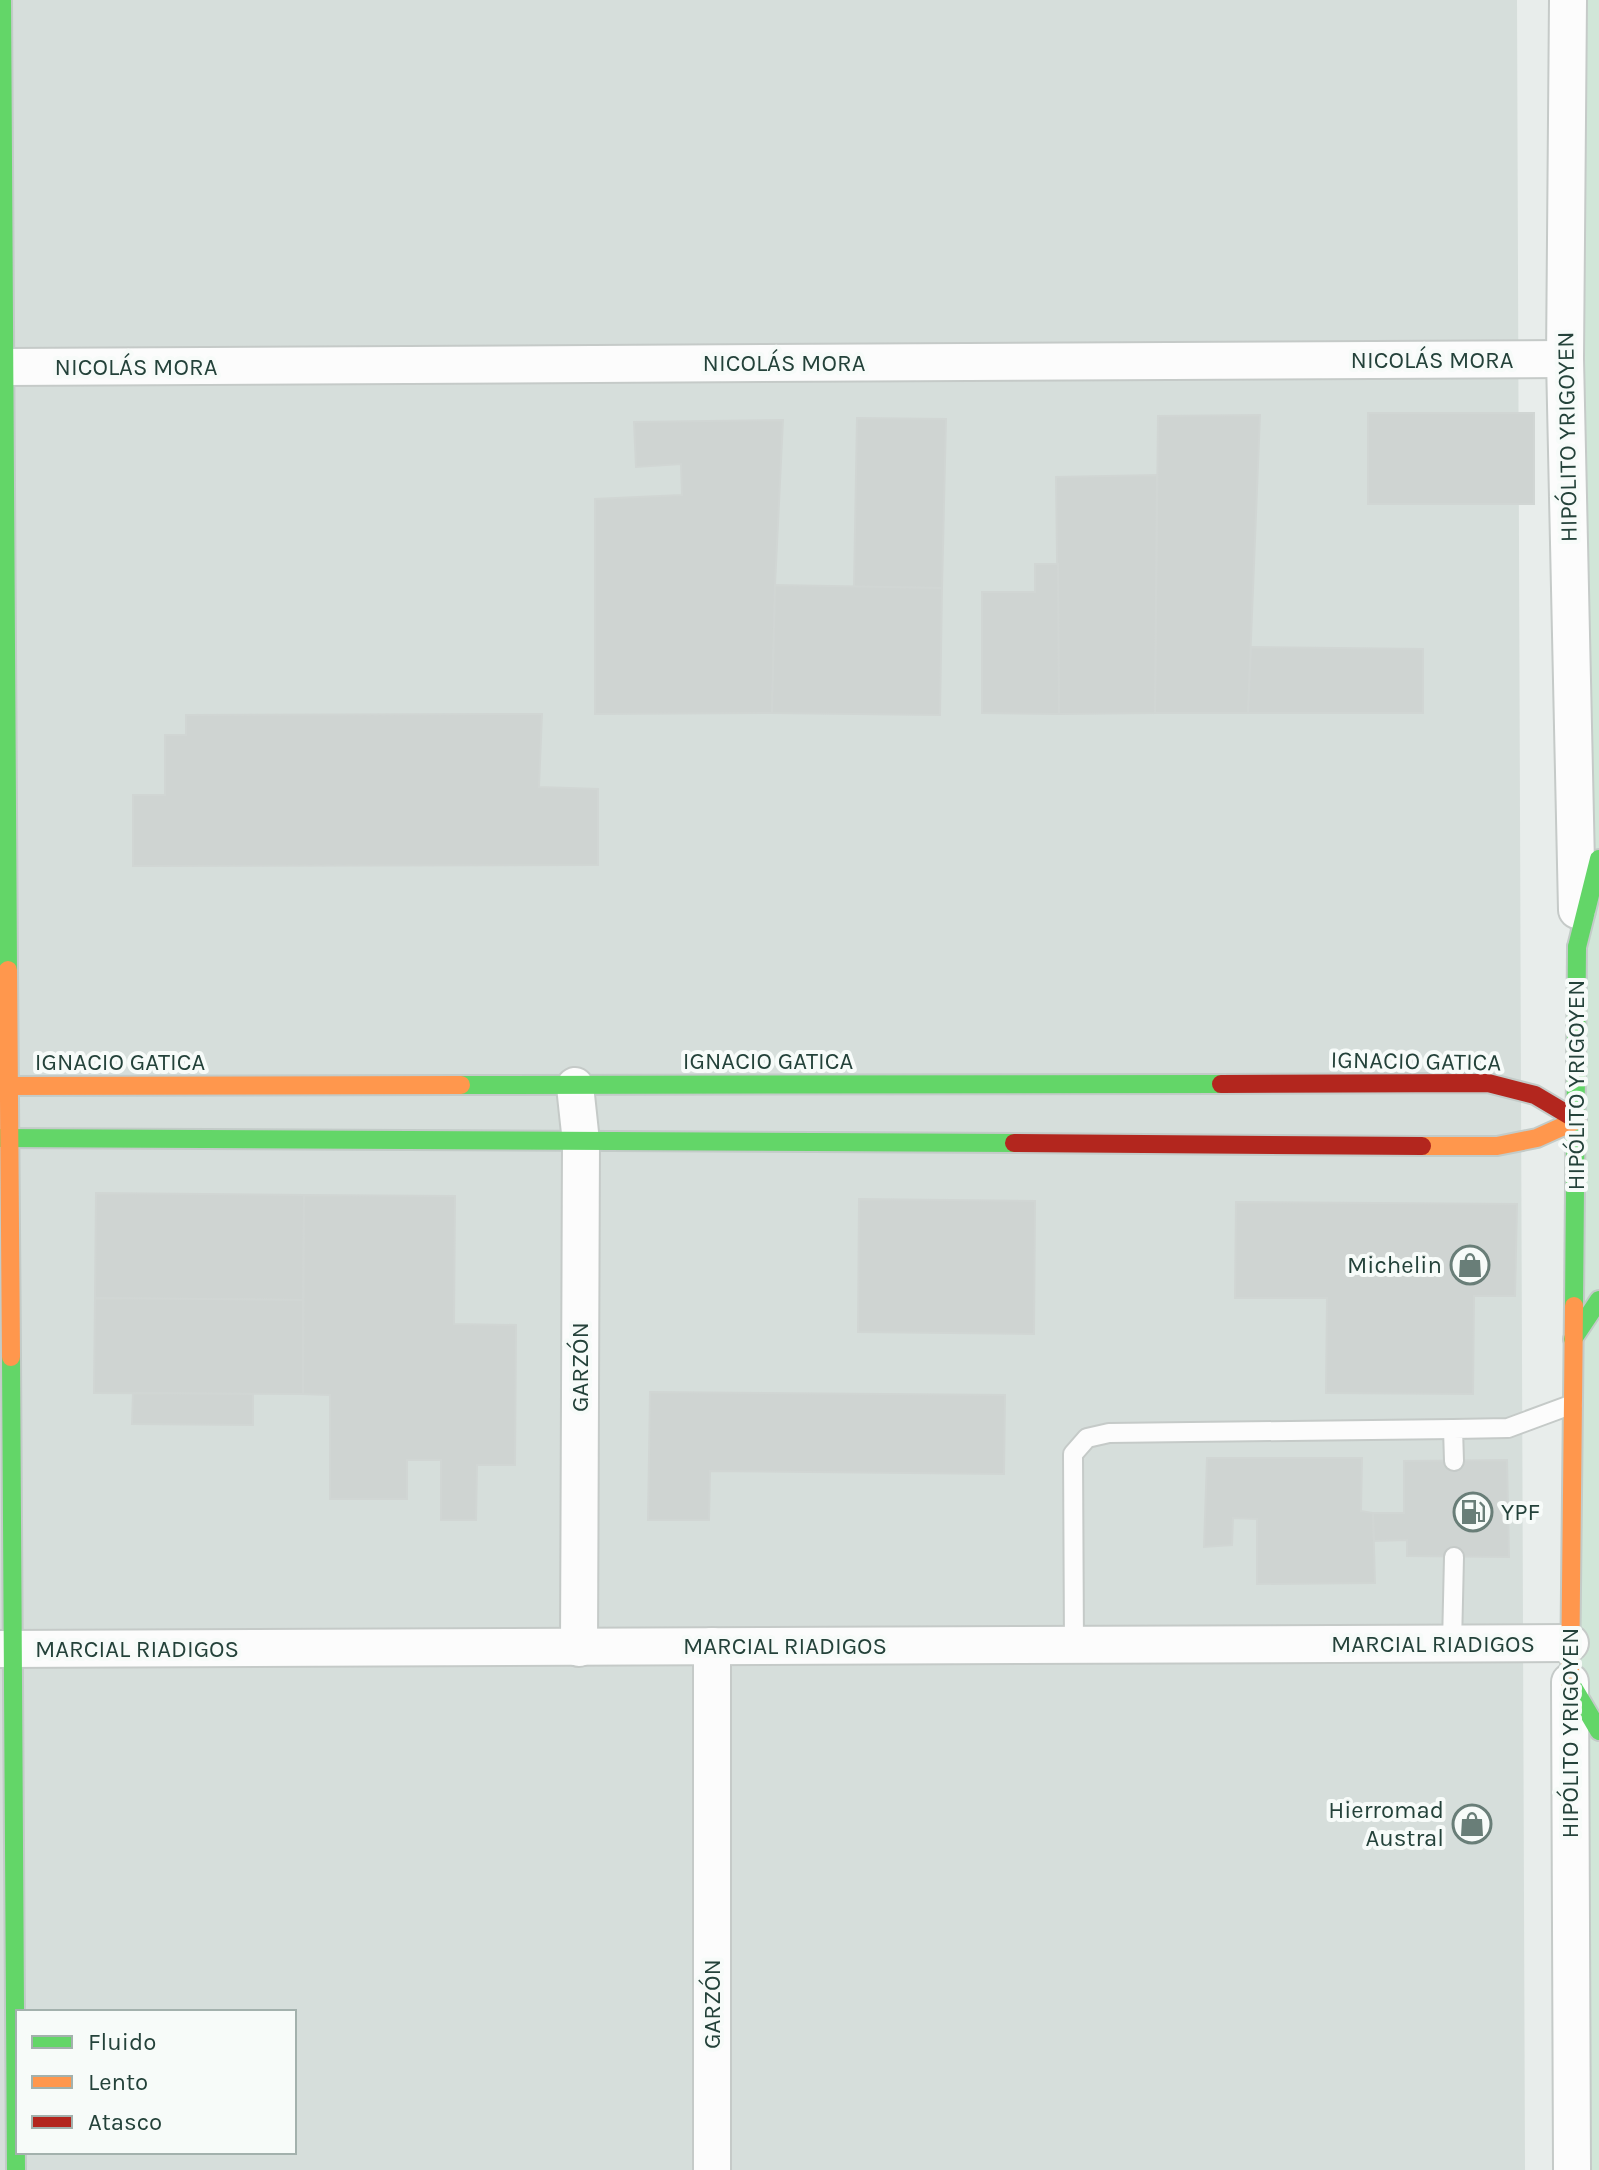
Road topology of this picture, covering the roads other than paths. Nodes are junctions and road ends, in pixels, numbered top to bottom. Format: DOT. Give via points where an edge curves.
graph roads {
  1 [pos="2,0"];
  2 [pos="1568,0"];
  3 [pos="1565,359"];
  4 [pos="4,367"];
  5 [pos="1599,859"];
  6 [pos="1577,947"];
  7 [pos="4,1086"];
  8 [pos="575,1086"];
  9 [pos="1577,1120"];
  10 [pos="1599,1121"];
  11 [pos="4,1138"];
  12 [pos="581,1142"];
  13 [pos="1599,1300"];
  14 [pos="1573,1339"];
  15 [pos="1573,1404"];
  16 [pos="1453,1429"];
  17 [pos="1454,1461"];
  18 [pos="1454,1557"];
  19 [pos="1570,1643"];
  20 [pos="1452,1644"];
  21 [pos="1074,1645"];
  22 [pos="712,1646"];
  23 [pos="579,1648"];
  24 [pos="6,1649"];
  25 [pos="1570,1682"];
  26 [pos="1599,1731"];
  27 [pos="16,2170"];
  28 [pos="712,2170"];
  29 [pos="1572,2170"];
  1 -- 4 [label="main road"];
  2 -- 3 [label="street, HIPÓLITO YRIGOYEN"];
  3 -- 4 [label="street, NICOLÁS MORA"];
  3 -- 6 [label="street, HIPÓLITO YRIGOYEN"];
  4 -- 7 [label="main road"];
  5 -- 6 [label="main road"];
  6 -- 9 [label="main road, HIPÓLITO YRIGOYEN"];
  7 -- 8 [label="main road, IGNACIO GATICA"];
  7 -- 11 [label="main road"];
  8 -- 9 [label="main road, IGNACIO GATICA" via="1488,1083 1534,1093"];
  8 -- 12 [label="street, GARZÓN"];
  9 -- 10 [label="main road"];
  9 -- 12 [label="main road" via="1537,1138 1497,1146"];
  9 -- 14 [label="main road, HIPÓLITO YRIGOYEN"];
  11 -- 12 [label="main road"];
  11 -- 24 [label="main road"];
  12 -- 23 [label="street, GARZÓN"];
  13 -- 14 [label="main road"];
  14 -- 15 [label="main road, HIPÓLITO YRIGOYEN"];
  15 -- 16 [label="lane" via="1508,1428"];
  15 -- 19 [label="main road, HIPÓLITO YRIGOYEN"];
  16 -- 17 [label="lane"];
  16 -- 21 [label="lane" via="1109,1433 1087,1438 1073,1454"];
  18 -- 20 [label="lane"];
  19 -- 20 [label="street, MARCIAL RIADIGOS"];
  19 -- 25 [label="main road, HIPÓLITO YRIGOYEN"];
  20 -- 21 [label="street, MARCIAL RIADIGOS"];
  21 -- 22 [label="street, MARCIAL RIADIGOS"];
  22 -- 23 [label="street, MARCIAL RIADIGOS"];
  22 -- 28 [label="street, GARZÓN"];
  23 -- 24 [label="street, MARCIAL RIADIGOS"];
  24 -- 27 [label="main road"];
  25 -- 26 [label="main road"];
  25 -- 29 [label="street, HIPÓLITO YRIGOYEN"];
}
